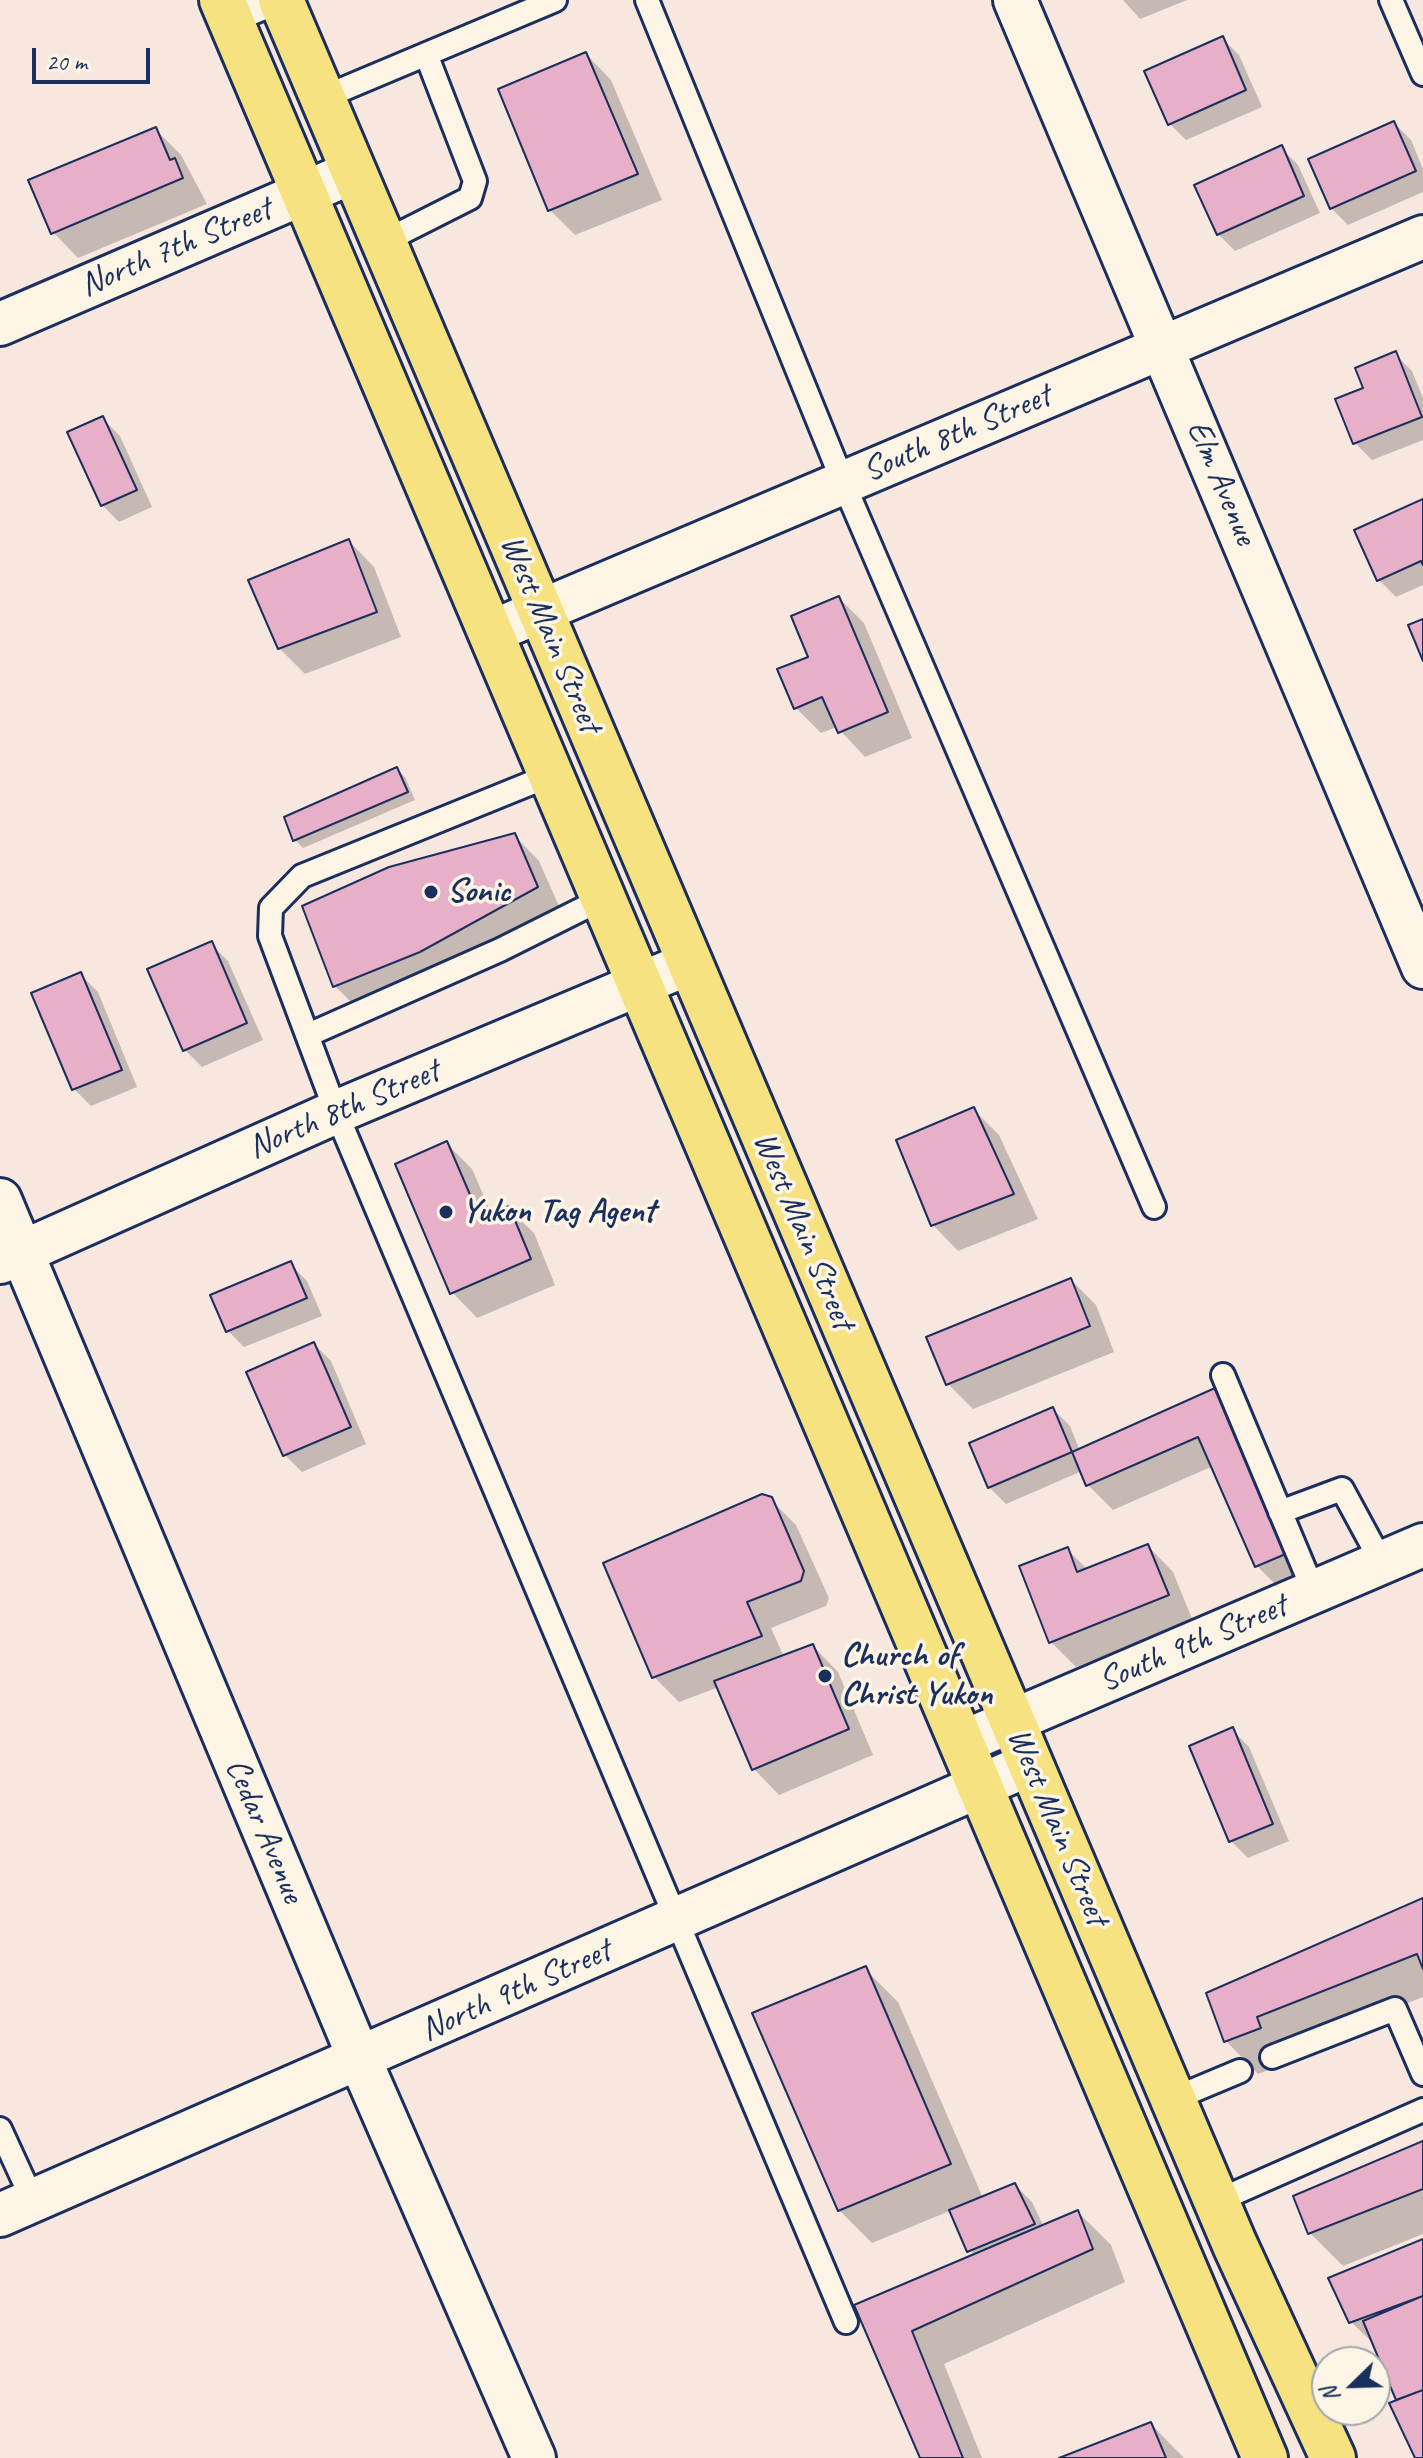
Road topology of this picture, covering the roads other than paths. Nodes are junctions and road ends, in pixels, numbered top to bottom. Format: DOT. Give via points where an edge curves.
graph roads {
  1 [pos="281,0"];
  2 [pos="555,0"];
  3 [pos="647,0"];
  4 [pos="1015,0"];
  5 [pos="1391,0"];
  6 [pos="236,4"];
  7 [pos="426,54"];
  8 [pos="1423,74"];
  9 [pos="322,98"];
  10 [pos="353,172"];
  11 [pos="304,192"];
  12 [pos="1423,237"];
  13 [pos="383,242"];
  14 [pos="0,324"];
  15 [pos="1165,348"];
  16 [pos="843,482"];
  17 [pos="540,611"];
  18 [pos="491,632"];
  19 [pos="551,775"];
  20 [pos="604,898"];
  21 [pos="690,963"];
  22 [pos="1423,967"];
  23 [pos="639,985"];
  24 [pos="308,1035"];
  25 [pos="336,1112"];
  26 [pos="0,1200"];
  27 [pos="1154,1207"];
  28 [pos="11,1258"];
  29 [pos="1223,1375"];
  30 [pos="1280,1512"];
  31 [pos="1423,1545"];
  32 [pos="1382,1563"];
  33 [pos="1314,1592"];
  34 [pos="1012,1722"];
  35 [pos="963,1742"];
  36 [pos="1030,1764"];
  37 [pos="981,1785"];
  38 [pos="677,1920"];
  39 [pos="1272,2057"];
  40 [pos="360,2060"];
  41 [pos="1240,2071"];
  42 [pos="1423,2074"];
  43 [pos="1173,2099"];
  44 [pos="1423,2110"];
  45 [pos="0,2129"];
  46 [pos="1217,2201"];
  47 [pos="16,2208"];
  48 [pos="846,2322"];
  49 [pos="534,2458"];
  50 [pos="1265,2458"];
  51 [pos="1333,2458"];
  1 -- 9 [label="main road, West Main Street"];
  2 -- 7 [label="lane"];
  3 -- 16 [label="lane"];
  4 -- 15 [label="street, Elm Avenue"];
  5 -- 8 [label="lane"];
  6 -- 11 [label="main road, West Main Street"];
  7 -- 9 [label="lane"];
  7 -- 13 [label="lane" via="475,181 470,198"];
  9 -- 10 [label="main road, West Main Street"];
  10 -- 11 [label="street, North 7th Street"];
  10 -- 13 [label="main road, West Main Street"];
  11 -- 14 [label="street, North 7th Street"];
  11 -- 18 [label="main road, West Main Street"];
  12 -- 15 [label="street, South 8th Street"];
  13 -- 17 [label="main road, West Main Street"];
  15 -- 16 [label="street, South 8th Street"];
  15 -- 22 [label="street, Elm Avenue"];
  16 -- 17 [label="street, South 8th Street"];
  16 -- 27 [label="lane"];
  17 -- 18 [label="street, South 8th Street"];
  17 -- 21 [label="main road, West Main Street"];
  18 -- 19 [label="main road, West Main Street"];
  19 -- 20 [label="main road, West Main Street"];
  19 -- 24 [label="lane" via="302,876 271,908 270,936"];
  20 -- 23 [label="main road, West Main Street"];
  20 -- 24 [label="lane"];
  21 -- 23 [label="street, North 8th Street"];
  21 -- 34 [label="main road, West Main Street"];
  23 -- 25 [label="street, North 8th Street"];
  23 -- 35 [label="main road, West Main Street"];
  24 -- 25 [label="lane"];
  25 -- 28 [label="street, North 8th Street"];
  25 -- 38 [label="lane"];
  26 -- 28 [label="street, Cedar Avenue"];
  28 -- 40 [label="street, Cedar Avenue"];
  29 -- 30 [label="lane"];
  30 -- 32 [label="lane" via="1342,1489"];
  30 -- 33 [label="lane"];
  31 -- 32 [label="street, South 9th Street"];
  32 -- 33 [label="street, South 9th Street"];
  33 -- 34 [label="street, South 9th Street"];
  34 -- 35 [label="street, South 9th Street"];
  34 -- 36 [label="main road, West Main Street"];
  35 -- 37 [label="main road, West Main Street"];
  36 -- 37 [label="street, North 9th Street"];
  36 -- 43 [label="main road, West Main Street"];
  37 -- 38 [label="street, North 9th Street"];
  37 -- 50 [label="main road, West Main Street"];
  38 -- 40 [label="street, North 9th Street"];
  38 -- 48 [label="lane"];
  39 -- 42 [label="lane" via="1395,2009"];
  40 -- 47 [label="street, North 9th Street"];
  40 -- 49 [label="street, Cedar Avenue"];
  41 -- 43 [label="lane"];
  43 -- 46 [label="main road, West Main Street"];
  44 -- 46 [label="lane"];
  45 -- 47 [label="lane"];
  46 -- 51 [label="main road, West Main Street"];
}
